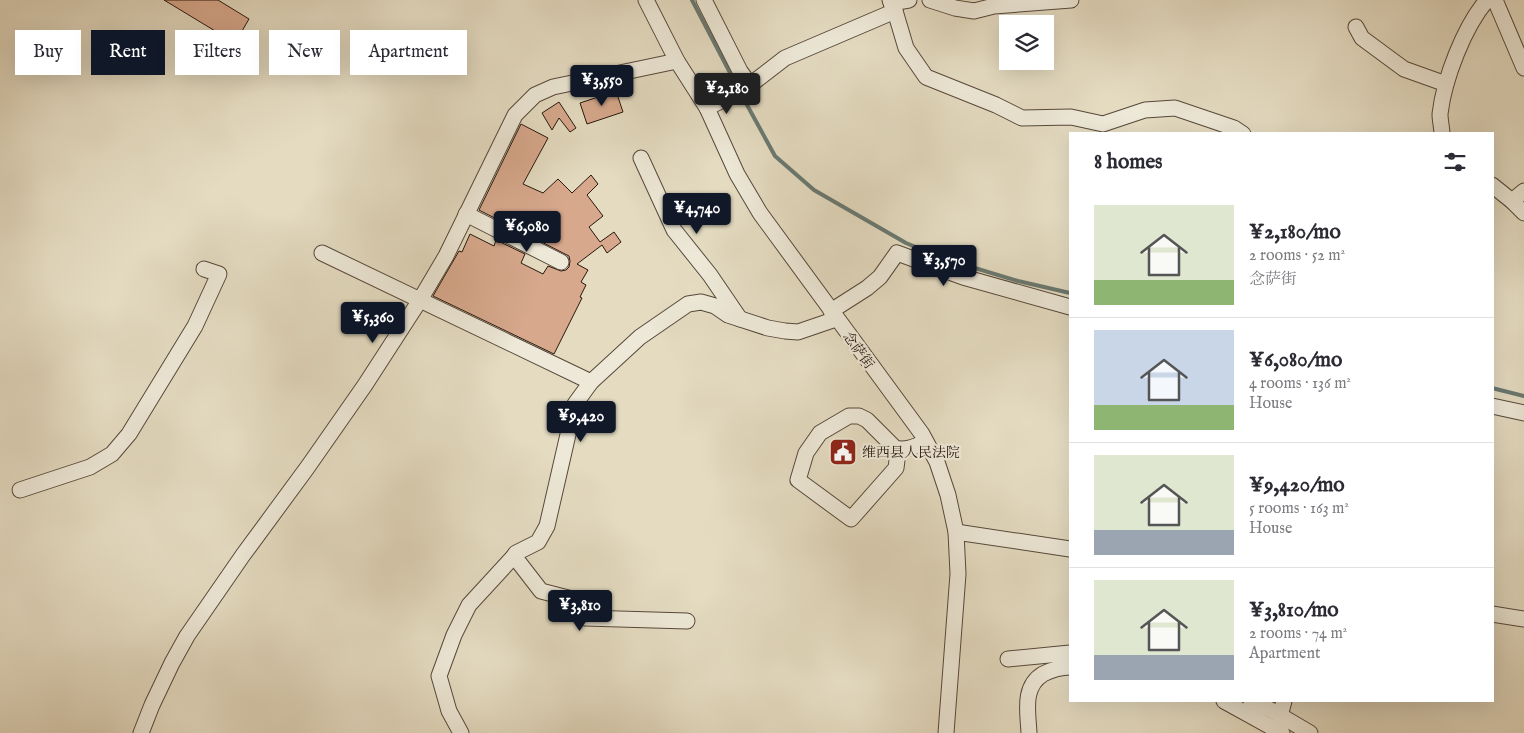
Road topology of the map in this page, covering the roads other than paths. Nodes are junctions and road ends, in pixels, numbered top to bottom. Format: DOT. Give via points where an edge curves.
graph roads {
  1 [pos="646,0"];
  2 [pos="704,0"];
  3 [pos="909,0"];
  4 [pos="930,0"];
  5 [pos="1071,0"];
  6 [pos="1487,0"];
  7 [pos="1495,0"];
  8 [pos="892,4"];
  9 [pos="1356,27"];
  10 [pos="677,61"];
  11 [pos="1524,68"];
  12 [pos="1446,84"];
  13 [pos="743,89"];
  14 [pos="707,108"];
  15 [pos="1240,132"];
  16 [pos="1442,132"];
  17 [pos="640,158"];
  18 [pos="1494,187"];
  19 [pos="1524,191"];
  20 [pos="1512,201"];
  21 [pos="1524,213"];
  22 [pos="466,214"];
  23 [pos="322,253"];
  24 [pos="561,262"];
  25 [pos="204,268"];
  26 [pos="420,300"];
  27 [pos="1069,307"];
  28 [pos="833,315"];
  29 [pos="740,319"];
  30 [pos="591,382"];
  31 [pos="1494,406"];
  32 [pos="1524,412"];
  33 [pos="926,442"];
  34 [pos="895,448"];
  35 [pos="20,490"];
  36 [pos="956,532"];
  37 [pos="1069,550"];
  38 [pos="514,556"];
  39 [pos="1494,614"];
  40 [pos="1524,619"];
  41 [pos="687,621"];
  42 [pos="1069,653"];
  43 [pos="1008,658"];
  44 [pos="1069,667"];
  45 [pos="1226,702"];
  46 [pos="1255,702"];
  47 [pos="1282,709"];
  48 [pos="141,733"];
  49 [pos="461,733"];
  50 [pos="946,733"];
  51 [pos="1029,733"];
  52 [pos="1282,733"];
  53 [pos="1310,733"];
  1 -- 10 [label="street, 念萨街"];
  2 -- 13 [label="street" via="740,71"];
  3 -- 8 [label="street"];
  4 -- 5 [label="street" via="974,12 994,6"];
  6 -- 12 [label="street" via="1475,13 1448,72"];
  7 -- 11 [label="street"];
  8 -- 13 [label="street" via="785,58"];
  8 -- 15 [label="street" via="906,48 926,77 1022,118 1071,117 1103,124 1145,110 1175,108"];
  9 -- 12 [label="street" via="1362,38 1404,69"];
  10 -- 14 [label="street, 念萨街"];
  10 -- 22 [label="street" via="554,87 535,95 515,115"];
  12 -- 16 [label="street" via="1440,116"];
  13 -- 14 [label="street"];
  14 -- 28 [label="street, 念萨街" via="737,174 760,213"];
  17 -- 29 [label="street" via="674,230"];
  18 -- 20 [label="street"];
  19 -- 20 [label="street"];
  20 -- 21 [label="street"];
  22 -- 24 [label="street"];
  22 -- 26 [label="street"];
  23 -- 26 [label="street"];
  25 -- 35 [label="street" via="219,274 194,326 129,434 112,454 90,468"];
  26 -- 30 [label="street"];
  26 -- 48 [label="street" via="308,468 187,636"];
  27 -- 28 [label="street" via="963,277 897,253 880,277"];
  28 -- 29 [label="street" via="798,332 768,328"];
  28 -- 33 [label="street, 念萨街"];
  29 -- 30 [label="street" via="701,302 688,304 640,337"];
  30 -- 38 [label="street" via="575,404 547,526 538,542"];
  31 -- 32 [label="street"];
  33 -- 34 [label="street"];
  33 -- 36 [label="street, 念萨街" via="937,462"];
  34 -- 34 [label="street" via="896,468 851,519 798,480 806,453 820,433 849,416 867,420"];
  36 -- 37 [label="street"];
  36 -- 50 [label="street, 念萨街" via="958,574"];
  38 -- 41 [label="street" via="541,591 572,599 585,618"];
  38 -- 49 [label="street" via="469,605 439,676 449,711"];
  39 -- 40 [label="street"];
  42 -- 43 [label="street"];
  44 -- 51 [label="street" via="1048,672 1034,680 1027,705"];
  45 -- 52 [label="street"];
  46 -- 47 [label="street"];
  47 -- 53 [label="street"];
}
